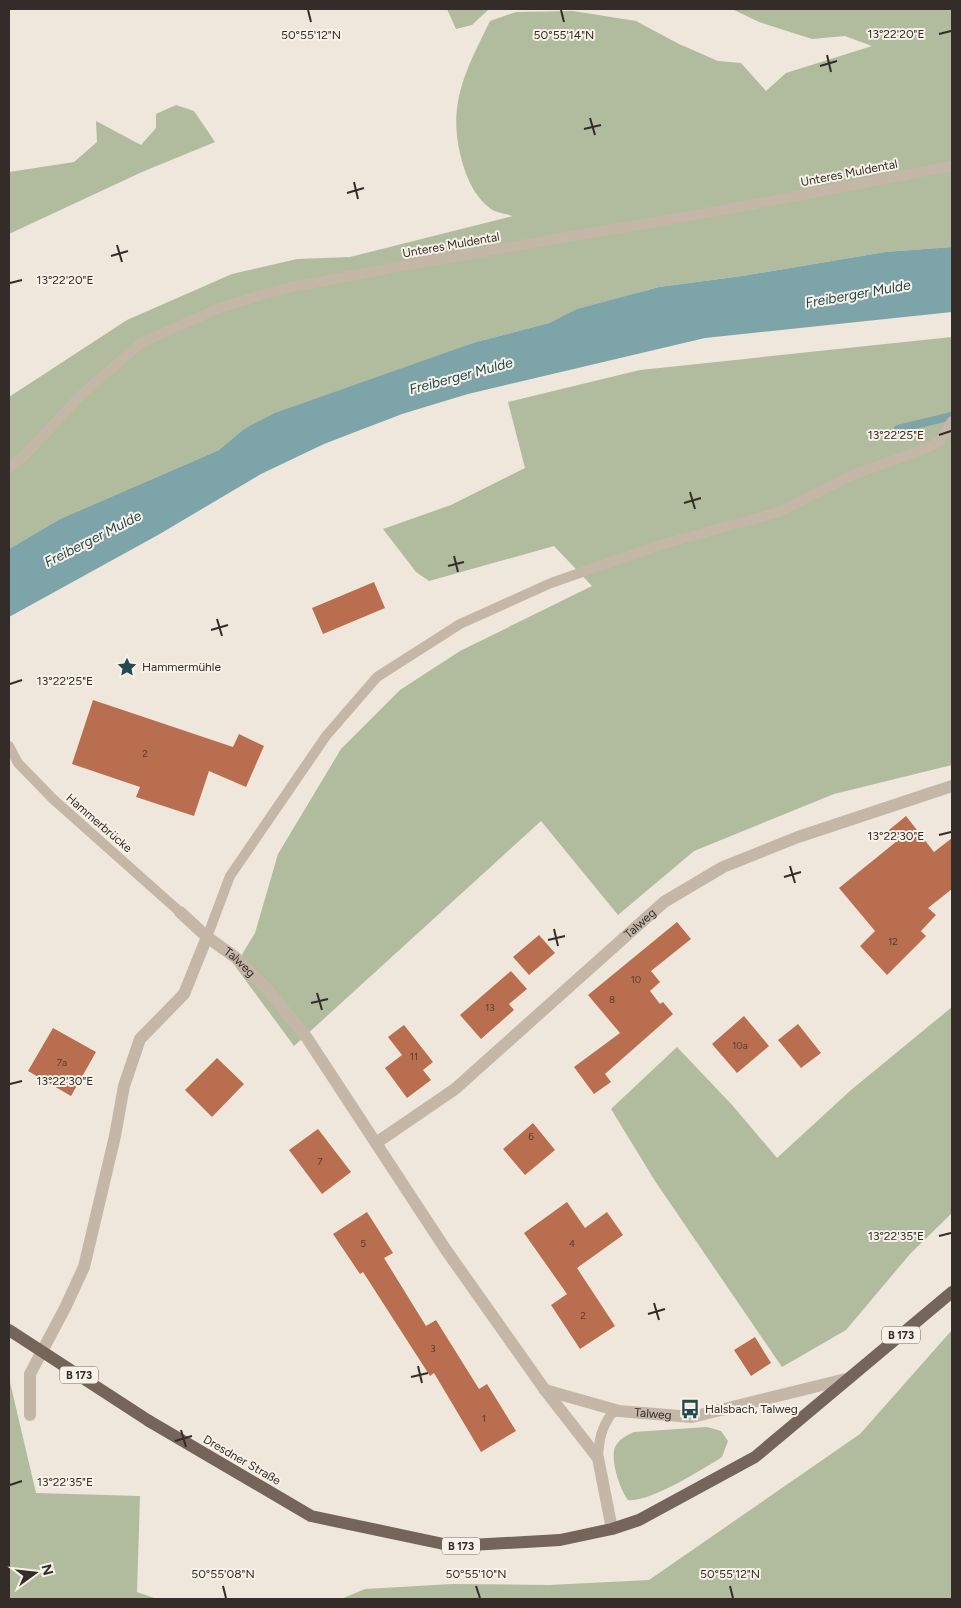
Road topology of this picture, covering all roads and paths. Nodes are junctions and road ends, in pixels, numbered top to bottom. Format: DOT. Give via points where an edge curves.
graph roads {
  1 [pos="952,166"];
  2 [pos="952,422"];
  3 [pos="9,468"];
  4 [pos="9,746"];
  5 [pos="952,786"];
  6 [pos="180,912"];
  7 [pos="207,937"];
  8 [pos="376,1143"];
  9 [pos="952,1292"];
  10 [pos="9,1330"];
  11 [pos="851,1378"];
  12 [pos="545,1390"];
  13 [pos="619,1411"];
  14 [pos="30,1414"];
  15 [pos="598,1458"];
  16 [pos="311,1516"];
  17 [pos="612,1529"];
  1 -- 3 [label="lane, Unteres Muldental" via="407,265 282,290 219,308 141,343 81,395"];
  2 -- 7 [label="lane" via="939,442 852,475 779,512 660,545 551,583 460,624 377,677 326,736 230,876"];
  4 -- 6 [label="lane, Hammerbrücke" via="18,763 53,799"];
  5 -- 8 [label="street, Talweg" via="798,837 731,864 664,902 455,1089"];
  6 -- 7 [label="street, Talweg"];
  7 -- 8 [label="street, Talweg" via="236,957 268,990 307,1038"];
  7 -- 14 [label="street" via="184,994 140,1039 124,1086 116,1136 84,1267 30,1374"];
  8 -- 12 [label="street, Talweg" via="446,1250"];
  9 -- 11 [label="main road, B 173 / B 173"];
  10 -- 16 [label="main road, Dresdner Straße / B 173, bridge" via="149,1421"];
  11 -- 13 [label="street, Talweg" via="692,1416"];
  11 -- 17 [label="main road, B 173 / B 173" via="755,1457 639,1520"];
  12 -- 13 [label="street, Talweg"];
  12 -- 15 [label="street, Talweg"];
  13 -- 15 [label="lane" via="612,1412 604,1422"];
  15 -- 17 [label="street, Talweg"];
  16 -- 17 [label="main road, B 173 / B 173" via="453,1546 560,1540"];
}
